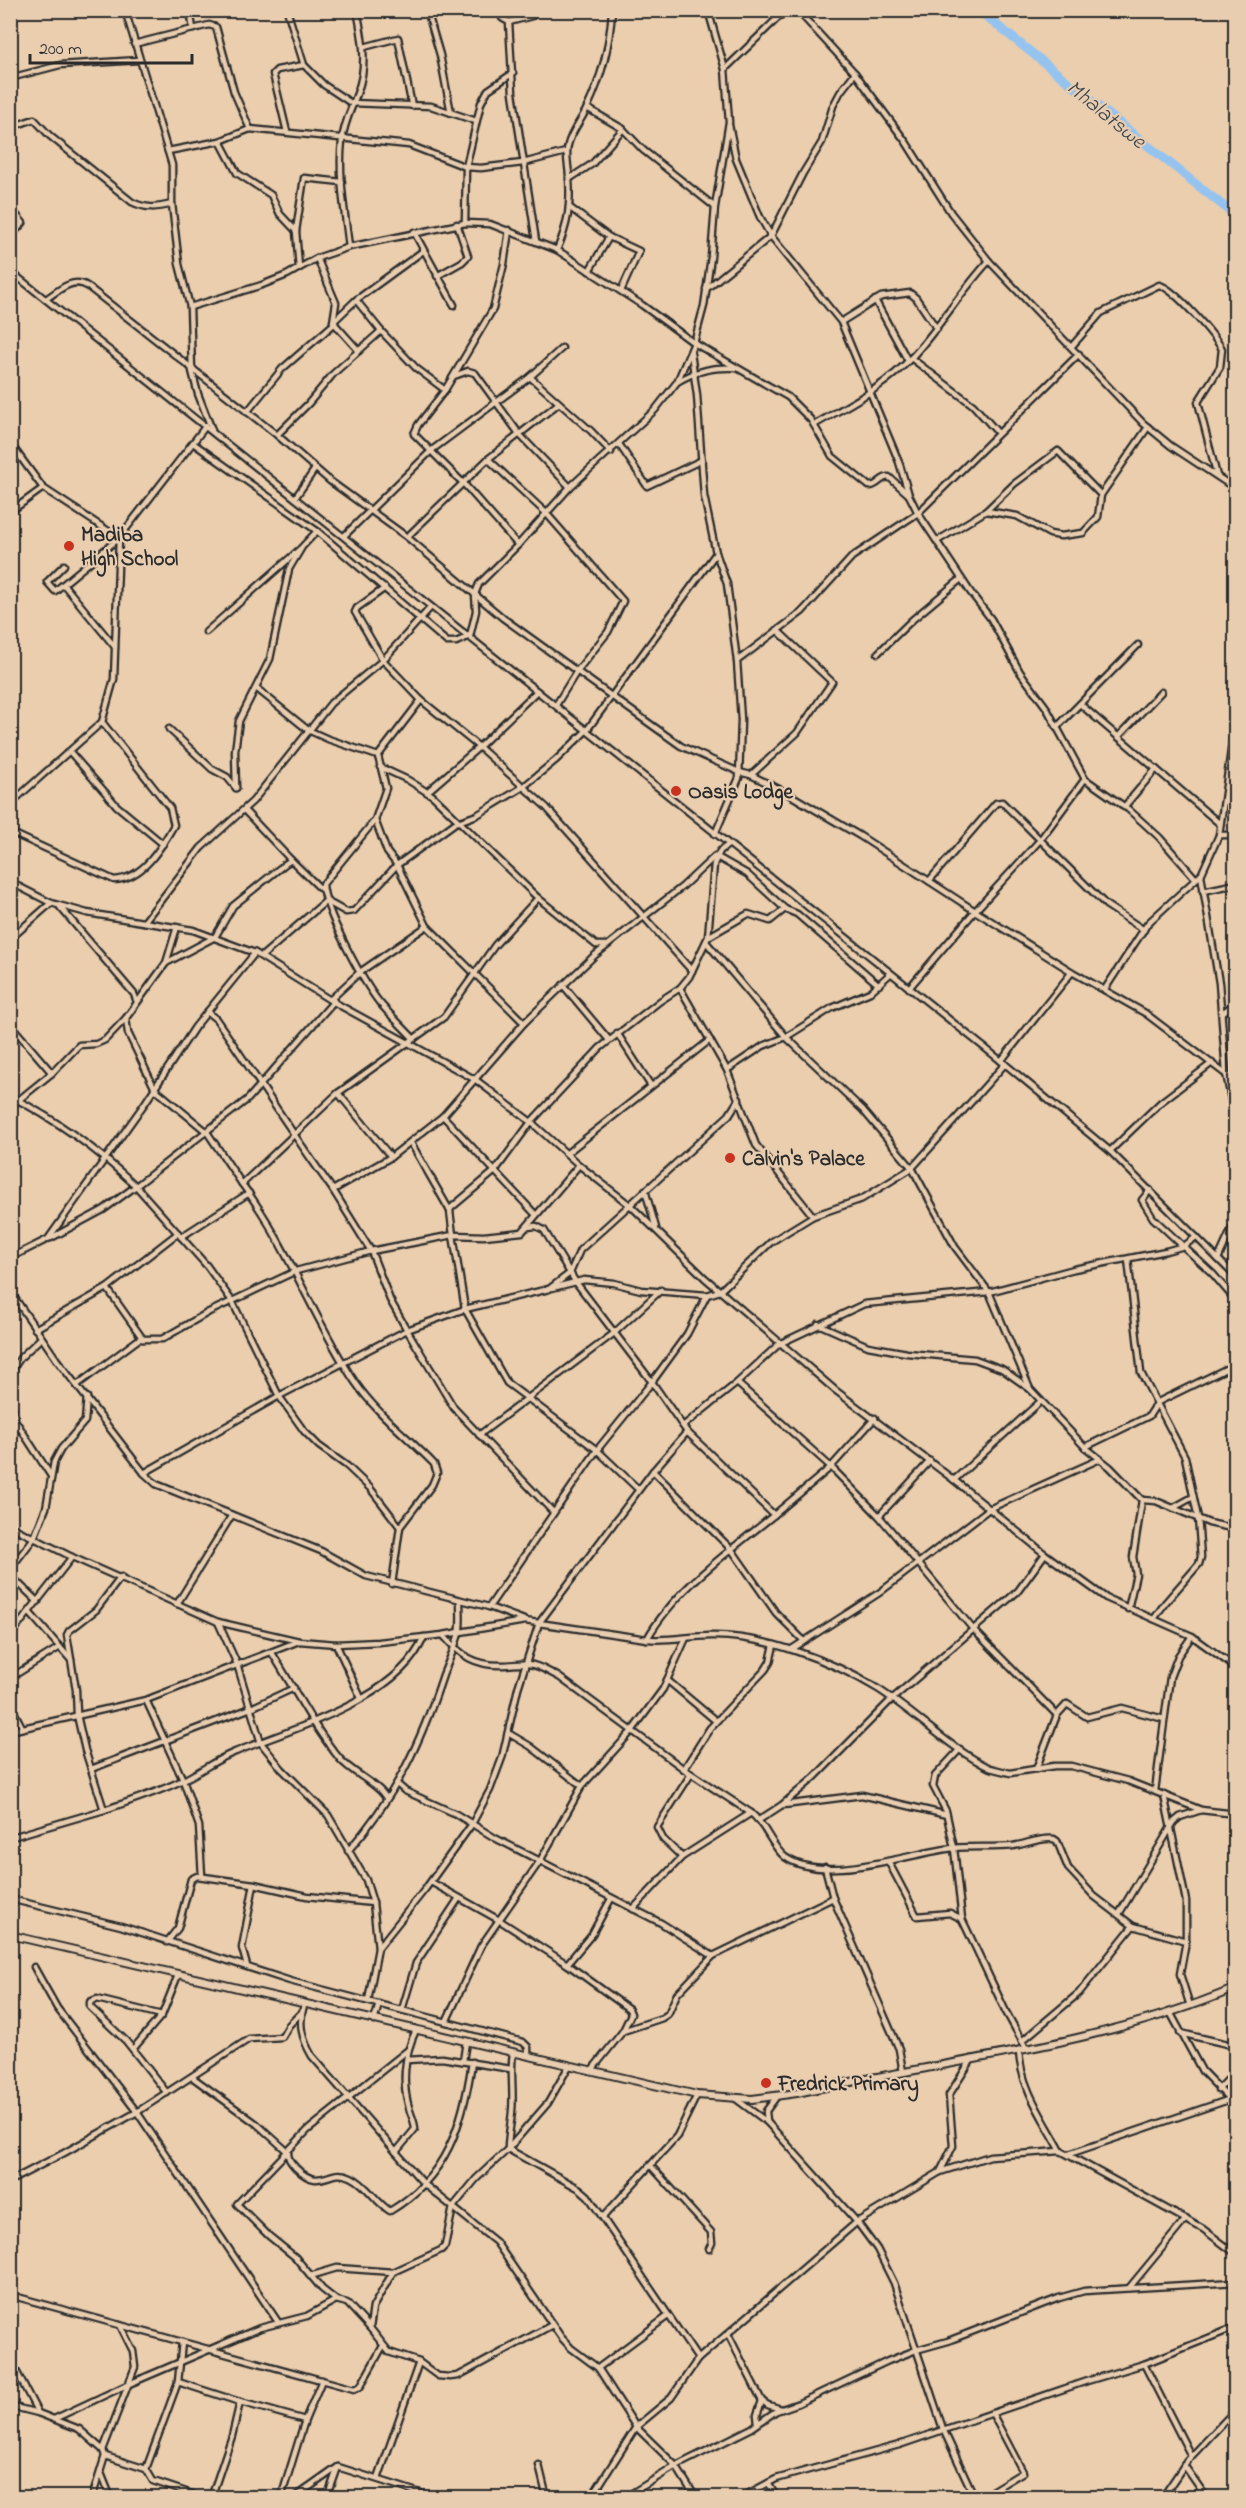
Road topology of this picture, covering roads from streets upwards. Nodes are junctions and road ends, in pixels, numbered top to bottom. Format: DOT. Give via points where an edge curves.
graph roads {
  1 [pos="125,10"];
  2 [pos="190,10"];
  3 [pos="287,10"];
  4 [pos="357,10"];
  5 [pos="427,10"];
  6 [pos="500,10"];
  7 [pos="537,10"];
  8 [pos="612,10"];
  9 [pos="708,10"];
  10 [pos="786,10"];
  11 [pos="797,10"];
  12 [pos="509,22"];
  13 [pos="193,29"];
  14 [pos="134,44"];
  15 [pos="364,47"];
  16 [pos="139,60"];
  17 [pos="304,65"];
  18 [pos="725,69"];
  19 [pos="513,73"];
  20 [pos="855,73"];
  21 [pos="10,78"];
  22 [pos="351,103"];
  23 [pos="412,106"];
  24 [pos="587,108"];
  25 [pos="451,112"];
  26 [pos="476,121"];
  27 [pos="10,122"];
  28 [pos="729,122"];
  29 [pos="250,129"];
  30 [pos="623,129"];
  31 [pos="287,132"];
  32 [pos="342,138"];
  33 [pos="220,141"];
  34 [pos="168,151"];
  35 [pos="566,152"];
  36 [pos="523,163"];
  37 [pos="466,168"];
  38 [pos="569,179"];
  39 [pos="342,182"];
  40 [pos="172,204"];
  41 [pos="10,207"];
  42 [pos="569,207"];
  43 [pos="715,207"];
  44 [pos="465,223"];
  45 [pos="457,224"];
  46 [pos="509,230"];
  47 [pos="296,231"];
  48 [pos="414,232"];
  49 [pos="771,236"];
  50 [pos="10,237"];
  51 [pos="609,237"];
  52 [pos="536,241"];
  53 [pos="349,247"];
  54 [pos="557,250"];
  55 [pos="423,251"];
  56 [pos="317,258"];
  57 [pos="989,261"];
  58 [pos="299,268"];
  59 [pos="10,271"];
  60 [pos="590,271"];
  61 [pos="437,276"];
  62 [pos="706,289"];
  63 [pos="621,291"];
  64 [pos="46,299"];
  65 [pos="356,300"];
  66 [pos="875,300"];
  67 [pos="454,305"];
  68 [pos="190,307"];
  69 [pos="334,322"];
  70 [pos="841,322"];
  71 [pos="937,329"];
  72 [pos="381,332"];
  73 [pos="694,343"];
  74 [pos="1072,346"];
  75 [pos="562,348"];
  76 [pos="359,351"];
  77 [pos="690,351"];
  78 [pos="1079,354"];
  79 [pos="910,360"];
  80 [pos="740,368"];
  81 [pos="192,371"];
  82 [pos="694,372"];
  83 [pos="530,376"];
  84 [pos="453,377"];
  85 [pos="677,382"];
  86 [pos="445,390"];
  87 [pos="870,392"];
  88 [pos="497,402"];
  89 [pos="559,403"];
  90 [pos="247,411"];
  91 [pos="814,425"];
  92 [pos="206,427"];
  93 [pos="1148,427"];
  94 [pos="213,432"];
  95 [pos="998,433"];
  96 [pos="277,435"];
  97 [pos="520,435"];
  98 [pos="10,443"];
  99 [pos="193,443"];
  100 [pos="619,444"];
  101 [pos="432,450"];
  102 [pos="611,452"];
  103 [pos="488,459"];
  104 [pos="702,460"];
  105 [pos="315,469"];
  106 [pos="1217,476"];
  107 [pos="464,484"];
  108 [pos="570,487"];
  109 [pos="43,488"];
  110 [pos="1236,489"];
  111 [pos="909,495"];
  112 [pos="1101,495"];
  113 [pos="295,498"];
  114 [pos="370,509"];
  115 [pos="986,511"];
  116 [pos="10,512"];
  117 [pos="546,513"];
  118 [pos="918,513"];
  119 [pos="317,531"];
  120 [pos="344,536"];
  121 [pos="119,537"];
  122 [pos="407,537"];
  123 [pos="937,541"];
  124 [pos="518,546"];
  125 [pos="302,547"];
  126 [pos="717,553"];
  127 [pos="64,565"];
  128 [pos="961,579"];
  129 [pos="64,585"];
  130 [pos="385,588"];
  131 [pos="474,594"];
  132 [pos="431,607"];
  133 [pos="421,619"];
  134 [pos="777,630"];
  135 [pos="206,632"];
  136 [pos="470,636"];
  137 [pos="1138,645"];
  138 [pos="115,647"];
  139 [pos="878,653"];
  140 [pos="383,660"];
  141 [pos="737,661"];
  142 [pos="577,671"];
  143 [pos="256,688"];
  144 [pos="537,691"];
  145 [pos="1161,692"];
  146 [pos="613,697"];
  147 [pos="421,700"];
  148 [pos="1080,704"];
  149 [pos="556,705"];
  150 [pos="1236,715"];
  151 [pos="102,722"];
  152 [pos="1057,726"];
  153 [pos="169,729"];
  154 [pos="308,730"];
  155 [pos="587,730"];
  156 [pos="1118,737"];
  157 [pos="479,747"];
  158 [pos="70,752"];
  159 [pos="378,756"];
  160 [pos="380,767"];
  161 [pos="1156,769"];
  162 [pos="739,772"];
  163 [pos="751,775"];
  164 [pos="1236,778"];
  165 [pos="1084,779"];
  166 [pos="1227,781"];
  167 [pos="523,787"];
  168 [pos="427,792"];
  169 [pos="10,804"];
  170 [pos="1124,807"];
  171 [pos="244,810"];
  172 [pos="375,820"];
  173 [pos="460,821"];
  174 [pos="1220,824"];
  175 [pos="10,832"];
  176 [pos="715,834"];
  177 [pos="1219,835"];
  178 [pos="1236,835"];
  179 [pos="1040,840"];
  180 [pos="163,844"];
  181 [pos="728,845"];
  182 [pos="720,851"];
  183 [pos="717,857"];
  184 [pos="291,860"];
  185 [pos="397,865"];
  186 [pos="1201,875"];
  187 [pos="1196,879"];
  188 [pos="929,881"];
  189 [pos="10,882"];
  190 [pos="1236,884"];
  191 [pos="323,891"];
  192 [pos="1203,891"];
  193 [pos="538,898"];
  194 [pos="326,902"];
  195 [pos="51,903"];
  196 [pos="60,906"];
  197 [pos="785,909"];
  198 [pos="975,911"];
  199 [pos="644,916"];
  200 [pos="144,922"];
  201 [pos="427,926"];
  202 [pos="177,927"];
  203 [pos="1144,930"];
  204 [pos="215,937"];
  205 [pos="10,939"];
  206 [pos="708,940"];
  207 [pos="608,944"];
  208 [pos="255,953"];
  209 [pos="262,956"];
  210 [pos="166,963"];
  211 [pos="692,971"];
  212 [pos="360,972"];
  213 [pos="1072,972"];
  214 [pos="890,974"];
  215 [pos="475,975"];
  216 [pos="563,985"];
  217 [pos="879,985"];
  218 [pos="680,988"];
  219 [pos="909,988"];
  220 [pos="1105,989"];
  221 [pos="332,1000"];
  222 [pos="137,1002"];
  223 [pos="1236,1003"];
  224 [pos="207,1012"];
  225 [pos="1222,1013"];
  226 [pos="126,1018"];
  227 [pos="524,1023"];
  228 [pos="10,1024"];
  229 [pos="112,1033"];
  230 [pos="128,1033"];
  231 [pos="617,1033"];
  232 [pos="786,1037"];
  233 [pos="414,1039"];
  234 [pos="609,1040"];
  235 [pos="710,1040"];
  236 [pos="409,1043"];
  237 [pos="1003,1063"];
  238 [pos="1212,1063"];
  239 [pos="727,1070"];
  240 [pos="52,1073"];
  241 [pos="1226,1073"];
  242 [pos="476,1080"];
  243 [pos="1236,1082"];
  244 [pos="262,1085"];
  245 [pos="651,1086"];
  246 [pos="155,1089"];
  247 [pos="338,1093"];
  248 [pos="10,1096"];
  249 [pos="739,1099"];
  250 [pos="18,1100"];
  251 [pos="10,1107"];
  252 [pos="443,1116"];
  253 [pos="531,1122"];
  254 [pos="1236,1126"];
  255 [pos="207,1132"];
  256 [pos="293,1136"];
  257 [pos="411,1143"];
  258 [pos="1110,1151"];
  259 [pos="567,1153"];
  260 [pos="105,1157"];
  261 [pos="391,1157"];
  262 [pos="579,1165"];
  263 [pos="912,1168"];
  264 [pos="495,1171"];
  265 [pos="242,1184"];
  266 [pos="136,1186"];
  267 [pos="333,1190"];
  268 [pos="645,1190"];
  269 [pos="1150,1190"];
  270 [pos="249,1193"];
  271 [pos="632,1206"];
  272 [pos="450,1211"];
  273 [pos="536,1215"];
  274 [pos="1236,1215"];
  275 [pos="813,1216"];
  276 [pos="528,1227"];
  277 [pos="657,1230"];
  278 [pos="179,1235"];
  279 [pos="453,1235"];
  280 [pos="1196,1237"];
  281 [pos="48,1239"];
  282 [pos="1181,1246"];
  283 [pos="371,1251"];
  284 [pos="10,1258"];
  285 [pos="1128,1259"];
  286 [pos="1218,1259"];
  287 [pos="296,1271"];
  288 [pos="570,1273"];
  289 [pos="1236,1277"];
  290 [pos="575,1281"];
  291 [pos="107,1288"];
  292 [pos="549,1289"];
  293 [pos="661,1290"];
  294 [pos="10,1291"];
  295 [pos="720,1291"];
  296 [pos="989,1292"];
  297 [pos="707,1295"];
  298 [pos="232,1301"];
  299 [pos="1236,1301"];
  300 [pos="465,1309"];
  301 [pos="818,1324"];
  302 [pos="35,1329"];
  303 [pos="407,1330"];
  304 [pos="613,1334"];
  305 [pos="41,1338"];
  306 [pos="143,1339"];
  307 [pos="780,1344"];
  308 [pos="343,1362"];
  309 [pos="1236,1364"];
  310 [pos="10,1373"];
  311 [pos="652,1382"];
  312 [pos="737,1383"];
  313 [pos="77,1385"];
  314 [pos="1030,1389"];
  315 [pos="10,1392"];
  316 [pos="279,1396"];
  317 [pos="87,1397"];
  318 [pos="527,1400"];
  319 [pos="1041,1401"];
  320 [pos="1158,1402"];
  321 [pos="875,1418"];
  322 [pos="15,1420"];
  323 [pos="683,1426"];
  324 [pos="687,1432"];
  325 [pos="479,1435"];
  326 [pos="1085,1447"];
  327 [pos="597,1450"];
  328 [pos="1100,1459"];
  329 [pos="930,1461"];
  330 [pos="831,1467"];
  331 [pos="653,1471"];
  332 [pos="144,1473"];
  333 [pos="51,1476"];
  334 [pos="10,1478"];
  335 [pos="954,1480"];
  336 [pos="638,1489"];
  337 [pos="1193,1497"];
  338 [pos="1142,1500"];
  339 [pos="1173,1508"];
  340 [pos="989,1509"];
  341 [pos="554,1512"];
  342 [pos="232,1515"];
  343 [pos="774,1515"];
  344 [pos="879,1516"];
  345 [pos="1198,1518"];
  346 [pos="10,1526"];
  347 [pos="400,1527"];
  348 [pos="1236,1529"];
  349 [pos="34,1538"];
  350 [pos="732,1550"];
  351 [pos="1045,1554"];
  352 [pos="72,1557"];
  353 [pos="918,1564"];
  354 [pos="10,1569"];
  355 [pos="10,1575"];
  356 [pos="121,1577"];
  357 [pos="392,1584"];
  358 [pos="460,1600"];
  359 [pos="38,1602"];
  360 [pos="177,1604"];
  361 [pos="489,1607"];
  362 [pos="1128,1609"];
  363 [pos="29,1612"];
  364 [pos="1154,1619"];
  365 [pos="525,1621"];
  366 [pos="218,1622"];
  367 [pos="539,1623"];
  368 [pos="972,1628"];
  369 [pos="460,1630"];
  370 [pos="443,1635"];
  371 [pos="10,1636"];
  372 [pos="1192,1636"];
  373 [pos="424,1637"];
  374 [pos="686,1638"];
  375 [pos="647,1639"];
  376 [pos="803,1640"];
  377 [pos="299,1641"];
  378 [pos="336,1644"];
  379 [pos="774,1645"];
  380 [pos="453,1646"];
  381 [pos="60,1647"];
  382 [pos="792,1649"];
  383 [pos="272,1653"];
  384 [pos="71,1660"];
  385 [pos="525,1663"];
  386 [pos="237,1664"];
  387 [pos="1236,1668"];
  388 [pos="10,1678"];
  389 [pos="667,1680"];
  390 [pos="294,1688"];
  391 [pos="361,1698"];
  392 [pos="892,1699"];
  393 [pos="146,1700"];
  394 [pos="10,1704"];
  395 [pos="251,1708"];
  396 [pos="77,1715"];
  397 [pos="1057,1715"];
  398 [pos="1164,1719"];
  399 [pos="716,1721"];
  400 [pos="314,1722"];
  401 [pos="22,1727"];
  402 [pos="10,1731"];
  403 [pos="632,1731"];
  404 [pos="508,1733"];
  405 [pos="164,1740"];
  406 [pos="261,1743"];
  407 [pos="960,1749"];
  408 [pos="91,1769"];
  409 [pos="684,1769"];
  410 [pos="1036,1769"];
  411 [pos="691,1774"];
  412 [pos="183,1780"];
  413 [pos="397,1784"];
  414 [pos="582,1786"];
  415 [pos="1155,1791"];
  416 [pos="1164,1795"];
  417 [pos="386,1798"];
  418 [pos="782,1805"];
  419 [pos="104,1810"];
  420 [pos="1201,1810"];
  421 [pos="752,1813"];
  422 [pos="1236,1814"];
  423 [pos="947,1815"];
  424 [pos="759,1820"];
  425 [pos="472,1824"];
  426 [pos="1170,1828"];
  427 [pos="10,1830"];
  428 [pos="11,1839"];
  429 [pos="954,1848"];
  430 [pos="348,1851"];
  431 [pos="682,1857"];
  432 [pos="540,1861"];
  433 [pos="888,1861"];
  434 [pos="825,1868"];
  435 [pos="202,1876"];
  436 [pos="431,1882"];
  437 [pos="254,1884"];
  438 [pos="459,1898"];
  439 [pos="833,1898"];
  440 [pos="10,1899"];
  441 [pos="611,1899"];
  442 [pos="373,1903"];
  443 [pos="633,1909"];
  444 [pos="1119,1914"];
  445 [pos="962,1919"];
  446 [pos="499,1920"];
  447 [pos="1133,1926"];
  448 [pos="10,1935"];
  449 [pos="1186,1941"];
  450 [pos="167,1942"];
  451 [pos="378,1948"];
  452 [pos="713,1956"];
  453 [pos="567,1965"];
  454 [pos="247,1966"];
  455 [pos="34,1967"];
  456 [pos="178,1976"];
  457 [pos="1236,1988"];
  458 [pos="368,2001"];
  459 [pos="379,2004"];
  460 [pos="304,2005"];
  461 [pos="1190,2006"];
  462 [pos="402,2010"];
  463 [pos="1170,2012"];
  464 [pos="302,2013"];
  465 [pos="162,2016"];
  466 [pos="374,2020"];
  467 [pos="446,2022"];
  468 [pos="462,2027"];
  469 [pos="416,2030"];
  470 [pos="623,2031"];
  471 [pos="1180,2033"];
  472 [pos="458,2040"];
  473 [pos="1022,2041"];
  474 [pos="466,2042"];
  475 [pos="1236,2046"];
  476 [pos="133,2049"];
  477 [pos="1023,2049"];
  478 [pos="408,2050"];
  479 [pos="513,2053"];
  480 [pos="528,2056"];
  481 [pos="407,2060"];
  482 [pos="972,2060"];
  483 [pos="463,2061"];
  484 [pos="472,2062"];
  485 [pos="569,2066"];
  486 [pos="511,2070"];
  487 [pos="591,2071"];
  488 [pos="1236,2071"];
  489 [pos="903,2072"];
  490 [pos="192,2077"];
  491 [pos="1218,2090"];
  492 [pos="167,2093"];
  493 [pos="697,2095"];
  494 [pos="777,2096"];
  495 [pos="348,2097"];
  496 [pos="735,2098"];
  497 [pos="1228,2100"];
  498 [pos="1236,2106"];
  499 [pos="137,2112"];
  500 [pos="767,2122"];
  501 [pos="508,2149"];
  502 [pos="1061,2151"];
  503 [pos="288,2152"];
  504 [pos="396,2152"];
  505 [pos="1068,2155"];
  506 [pos="651,2166"];
  507 [pos="940,2172"];
  508 [pos="10,2181"];
  509 [pos="424,2184"];
  510 [pos="453,2207"];
  511 [pos="603,2217"];
  512 [pos="1186,2219"];
  513 [pos="857,2222"];
  514 [pos="709,2249"];
  515 [pos="1236,2254"];
  516 [pos="393,2272"];
  517 [pos="310,2276"];
  518 [pos="1235,2281"];
  519 [pos="1129,2288"];
  520 [pos="10,2295"];
  521 [pos="336,2300"];
  522 [pos="668,2316"];
  523 [pos="278,2322"];
  524 [pos="120,2325"];
  525 [pos="552,2325"];
  526 [pos="1236,2327"];
  527 [pos="370,2328"];
  528 [pos="728,2334"];
  529 [pos="182,2342"];
  530 [pos="383,2346"];
  531 [pos="213,2349"];
  532 [pos="916,2350"];
  533 [pos="10,2359"];
  534 [pos="698,2360"];
  535 [pos="181,2361"];
  536 [pos="419,2362"];
  537 [pos="1144,2364"];
  538 [pos="598,2368"];
  539 [pos="321,2380"];
  540 [pos="178,2382"];
  541 [pos="129,2384"];
  542 [pos="762,2401"];
  543 [pos="240,2402"];
  544 [pos="10,2406"];
  545 [pos="784,2409"];
  546 [pos="1236,2409"];
  547 [pos="38,2413"];
  548 [pos="992,2413"];
  549 [pos="54,2419"];
  550 [pos="305,2420"];
  551 [pos="758,2422"];
  552 [pos="636,2427"];
  553 [pos="943,2429"];
  554 [pos="104,2453"];
  555 [pos="1191,2456"];
  556 [pos="539,2465"];
  557 [pos="1184,2465"];
  558 [pos="676,2466"];
  559 [pos="338,2467"];
  560 [pos="146,2469"];
  561 [pos="101,2473"];
  562 [pos="378,2479"];
  563 [pos="768,2483"];
  564 [pos="418,2491"];
  565 [pos="92,2498"];
  566 [pos="111,2498"];
  567 [pos="204,2498"];
  568 [pos="210,2498"];
  569 [pos="281,2498"];
  570 [pos="294,2498"];
  571 [pos="327,2498"];
  572 [pos="422,2498"];
  573 [pos="436,2498"];
  574 [pos="548,2498"];
  575 [pos="591,2498"];
  576 [pos="624,2498"];
  577 [pos="696,2498"];
  578 [pos="740,2498"];
  579 [pos="777,2498"];
  580 [pos="975,2498"];
  581 [pos="980,2498"];
  582 [pos="1162,2498"];
  583 [pos="1207,2498"];
  1 -- 14 [label="street"];
  2 -- 13 [label="street"];
  3 -- 17 [label="street"];
  4 -- 15 [label="street"];
  5 -- 25 [label="street"];
  6 -- 12 [label="street" via="502,18"];
  7 -- 12 [label="street" via="532,16"];
  8 -- 24 [label="street" via="610,42"];
  9 -- 18 [label="street"];
  10 -- 18 [label="street"];
  11 -- 20 [label="street"];
  12 -- 19 [label="street"];
  13 -- 14 [label="street"];
  13 -- 29 [label="street" via="212,25 217,29 234,92"];
  14 -- 16 [label="street"];
  15 -- 22 [label="street" via="360,82"];
  15 -- 23 [label="street" via="398,38"];
  16 -- 21 [label="street" via="60,64"];
  16 -- 34 [label="street"];
  17 -- 22 [label="street"];
  17 -- 31 [label="street" via="273,74"];
  18 -- 28 [label="street"];
  19 -- 26 [label="street" via="483,96"];
  19 -- 36 [label="street"];
  20 -- 49 [label="street" via="833,106 822,142"];
  20 -- 57 [label="street" via="906,142 951,213"];
  22 -- 23 [label="street"];
  22 -- 32 [label="street"];
  23 -- 25 [label="street"];
  24 -- 30 [label="street"];
  24 -- 35 [label="street"];
  25 -- 26 [label="street"];
  26 -- 37 [label="street"];
  27 -- 40 [label="street" via="20,124 34,119 56,141 141,207"];
  28 -- 43 [label="street"];
  28 -- 49 [label="street" via="736,159"];
  29 -- 31 [label="street"];
  29 -- 33 [label="street"];
  30 -- 38 [label="street" via="592,164"];
  30 -- 43 [label="street" via="643,150"];
  31 -- 32 [label="street"];
  32 -- 37 [label="street" via="410,145"];
  32 -- 39 [label="street"];
  33 -- 34 [label="street"];
  33 -- 47 [label="street" via="237,173 271,195 280,214"];
  34 -- 40 [label="street" via="174,182"];
  35 -- 36 [label="street"];
  35 -- 38 [label="street"];
  36 -- 37 [label="street"];
  36 -- 52 [label="street"];
  37 -- 44 [label="street"];
  38 -- 42 [label="street"];
  39 -- 47 [label="street" via="304,178"];
  39 -- 53 [label="street"];
  40 -- 68 [label="street" via="179,264"];
  41 -- 50 [label="street" via="23,223"];
  42 -- 51 [label="street"];
  42 -- 54 [label="street" via="568,223"];
  43 -- 62 [label="street"];
  44 -- 45 [label="street"];
  44 -- 46 [label="street"];
  45 -- 48 [label="street"];
  45 -- 61 [label="street" via="468,256"];
  46 -- 52 [label="street"];
  46 -- 84 [label="street" via="493,309"];
  47 -- 58 [label="street"];
  48 -- 53 [label="street"];
  48 -- 55 [label="street"];
  49 -- 62 [label="street"];
  49 -- 70 [label="street"];
  51 -- 60 [label="street"];
  51 -- 63 [label="street" via="639,251"];
  52 -- 54 [label="street"];
  53 -- 56 [label="street"];
  54 -- 60 [label="street"];
  55 -- 61 [label="street"];
  55 -- 65 [label="street"];
  56 -- 58 [label="street"];
  56 -- 69 [label="street" via="336,303"];
  57 -- 71 [label="street" via="966,285"];
  57 -- 74 [label="street"];
  58 -- 68 [label="street" via="262,285"];
  59 -- 64 [label="street"];
  60 -- 63 [label="street"];
  61 -- 67 [label="street"];
  62 -- 73 [label="street"];
  63 -- 73 [label="street"];
  64 -- 81 [label="street" via="72,283 83,283"];
  64 -- 92 [label="street"];
  65 -- 69 [label="street"];
  65 -- 72 [label="street"];
  66 -- 70 [label="street"];
  66 -- 71 [label="street" via="889,294 913,294"];
  66 -- 79 [label="street"];
  68 -- 81 [label="street"];
  69 -- 76 [label="street"];
  69 -- 90 [label="street" via="282,369"];
  70 -- 87 [label="street"];
  71 -- 79 [label="street"];
  72 -- 76 [label="street"];
  72 -- 86 [label="street"];
  73 -- 77 [label="street"];
  73 -- 80 [label="street"];
  74 -- 78 [label="street"];
  74 -- 106 [label="street" via="1111,306 1159,285 1177,296 1222,349 1220,367 1198,402"];
  75 -- 83 [label="street"];
  76 -- 96 [label="street"];
  77 -- 82 [label="street"];
  77 -- 85 [label="street"];
  78 -- 93 [label="street"];
  78 -- 95 [label="street"];
  79 -- 87 [label="street"];
  79 -- 95 [label="street" via="973,405"];
  80 -- 82 [label="street"];
  80 -- 91 [label="street" via="791,399"];
  81 -- 90 [label="street"];
  81 -- 94 [label="street"];
  82 -- 85 [label="street"];
  82 -- 104 [label="street"];
  83 -- 88 [label="street"];
  83 -- 89 [label="street"];
  84 -- 86 [label="street"];
  84 -- 88 [label="street" via="473,372"];
  85 -- 100 [label="street" via="655,410"];
  86 -- 101 [label="street" via="414,434"];
  87 -- 91 [label="street"];
  87 -- 111 [label="street"];
  88 -- 97 [label="street"];
  88 -- 101 [label="street"];
  89 -- 97 [label="street"];
  89 -- 102 [label="street"];
  90 -- 96 [label="street"];
  91 -- 111 [label="street" via="832,456 869,486 889,477"];
  92 -- 94 [label="street"];
  92 -- 99 [label="street"];
  93 -- 106 [label="street"];
  93 -- 112 [label="street"];
  94 -- 113 [label="street"];
  95 -- 118 [label="street"];
  96 -- 105 [label="street"];
  97 -- 103 [label="street"];
  97 -- 108 [label="street"];
  98 -- 109 [label="street"];
  99 -- 119 [label="street"];
  99 -- 121 [label="street"];
  100 -- 102 [label="street"];
  100 -- 104 [label="street" via="647,486"];
  101 -- 107 [label="street"];
  101 -- 114 [label="street"];
  102 -- 108 [label="street"];
  103 -- 107 [label="street"];
  103 -- 117 [label="street"];
  104 -- 126 [label="street"];
  105 -- 113 [label="street"];
  105 -- 114 [label="street"];
  106 -- 110 [label="street"];
  107 -- 122 [label="street"];
  107 -- 124 [label="street"];
  108 -- 117 [label="street"];
  109 -- 116 [label="street"];
  109 -- 121 [label="street"];
  111 -- 118 [label="street"];
  112 -- 115 [label="street" via="1099,515 1080,534 1050,534 1017,516"];
  112 -- 115 [label="street" via="1058,452 1014,484"];
  113 -- 120 [label="street"];
  114 -- 120 [label="street"];
  114 -- 122 [label="street"];
  115 -- 123 [label="street"];
  117 -- 124 [label="street"];
  117 -- 142 [label="street" via="623,601 608,632"];
  118 -- 123 [label="street"];
  118 -- 134 [label="street" via="852,557 802,612"];
  119 -- 125 [label="street"];
  119 -- 130 [label="street"];
  120 -- 132 [label="street"];
  121 -- 129 [label="street"];
  121 -- 138 [label="street"];
  122 -- 131 [label="street"];
  123 -- 128 [label="street"];
  124 -- 131 [label="street" via="484,578"];
  125 -- 135 [label="street"];
  125 -- 143 [label="street" via="286,579 275,643"];
  126 -- 141 [label="street" via="727,584"];
  126 -- 146 [label="street"];
  127 -- 129 [label="street" via="47,582 55,591"];
  128 -- 139 [label="street"];
  128 -- 152 [label="street" via="991,619 1020,672"];
  129 -- 138 [label="street"];
  130 -- 133 [label="street"];
  130 -- 140 [label="street" via="355,612"];
  131 -- 136 [label="street" via="476,611"];
  131 -- 142 [label="street"];
  132 -- 133 [label="street"];
  132 -- 136 [label="street"];
  133 -- 136 [label="street" via="447,642"];
  133 -- 140 [label="street"];
  134 -- 141 [label="street"];
  134 -- 163 [label="street" via="832,682 797,733"];
  136 -- 144 [label="street"];
  137 -- 148 [label="street"];
  138 -- 151 [label="street" via="114,679"];
  140 -- 147 [label="street"];
  140 -- 154 [label="street" via="331,703"];
  141 -- 162 [label="street"];
  142 -- 146 [label="street"];
  142 -- 149 [label="street"];
  143 -- 153 [label="street" via="237,732 236,788"];
  143 -- 154 [label="street"];
  144 -- 149 [label="street"];
  144 -- 157 [label="street"];
  145 -- 156 [label="street"];
  146 -- 155 [label="street"];
  146 -- 162 [label="street" via="681,746"];
  147 -- 157 [label="street"];
  147 -- 159 [label="street"];
  148 -- 152 [label="street"];
  148 -- 156 [label="street"];
  149 -- 155 [label="street"];
  150 -- 166 [label="street"];
  151 -- 158 [label="street"];
  151 -- 180 [label="street" via="170,808 174,825"];
  152 -- 165 [label="street"];
  154 -- 159 [label="street"];
  154 -- 171 [label="street"];
  155 -- 167 [label="street"];
  155 -- 176 [label="street"];
  156 -- 161 [label="street"];
  157 -- 167 [label="street"];
  157 -- 168 [label="street"];
  158 -- 169 [label="street"];
  158 -- 180 [label="street" via="117,806"];
  159 -- 160 [label="street"];
  160 -- 168 [label="street"];
  160 -- 172 [label="street" via="386,788"];
  161 -- 170 [label="street"];
  161 -- 174 [label="street"];
  162 -- 163 [label="street"];
  162 -- 176 [label="street" via="738,784"];
  163 -- 188 [label="street" via="860,836"];
  164 -- 166 [label="street"];
  165 -- 170 [label="street"];
  165 -- 179 [label="street"];
  166 -- 174 [label="street"];
  167 -- 173 [label="street"];
  167 -- 199 [label="street" via="554,815"];
  168 -- 173 [label="street"];
  170 -- 187 [label="street" via="1159,837"];
  171 -- 184 [label="street"];
  171 -- 200 [label="street" via="201,848"];
  172 -- 185 [label="street" via="387,852"];
  172 -- 191 [label="street" via="326,880"];
  173 -- 185 [label="street"];
  173 -- 193 [label="street"];
  174 -- 177 [label="street"];
  175 -- 180 [label="street" via="114,880 139,872"];
  176 -- 181 [label="street"];
  177 -- 178 [label="street"];
  177 -- 186 [label="street"];
  179 -- 188 [label="street" via="1006,803 999,801"];
  179 -- 198 [label="street"];
  179 -- 203 [label="street" via="1106,905"];
  181 -- 182 [label="street"];
  181 -- 214 [label="street"];
  182 -- 183 [label="street"];
  182 -- 199 [label="street"];
  183 -- 197 [label="street" via="747,874"];
  183 -- 206 [label="street"];
  184 -- 191 [label="street"];
  184 -- 204 [label="street" via="233,906"];
  185 -- 194 [label="street" via="354,911 346,912"];
  185 -- 201 [label="street"];
  186 -- 187 [label="street"];
  186 -- 192 [label="street"];
  187 -- 203 [label="street"];
  188 -- 198 [label="street"];
  189 -- 195 [label="street"];
  190 -- 192 [label="street"];
  191 -- 194 [label="street"];
  192 -- 225 [label="street"];
  193 -- 207 [label="street" via="596,945"];
  193 -- 215 [label="street" via="495,945"];
  194 -- 209 [label="street"];
  194 -- 212 [label="street"];
  195 -- 196 [label="street"];
  195 -- 205 [label="street"];
  196 -- 200 [label="street"];
  196 -- 222 [label="street"];
  197 -- 206 [label="street" via="770,921 748,914"];
  197 -- 217 [label="street" via="797,914"];
  198 -- 213 [label="street"];
  198 -- 219 [label="street"];
  199 -- 207 [label="street"];
  199 -- 211 [label="street"];
  200 -- 202 [label="street"];
  201 -- 212 [label="street"];
  201 -- 215 [label="street"];
  202 -- 204 [label="street"];
  202 -- 210 [label="street"];
  203 -- 220 [label="street"];
  204 -- 208 [label="street"];
  204 -- 210 [label="street"];
  206 -- 211 [label="street"];
  206 -- 232 [label="street"];
  207 -- 216 [label="street"];
  208 -- 209 [label="street"];
  208 -- 224 [label="street"];
  209 -- 221 [label="street"];
  210 -- 222 [label="street"];
  211 -- 218 [label="street"];
  212 -- 221 [label="street"];
  212 -- 233 [label="street" via="378,1001"];
  213 -- 220 [label="street"];
  213 -- 237 [label="street"];
  214 -- 217 [label="street"];
  214 -- 219 [label="street"];
  215 -- 227 [label="street"];
  215 -- 233 [label="street" via="444,1017"];
  216 -- 227 [label="street"];
  216 -- 234 [label="street"];
  217 -- 232 [label="street"];
  218 -- 231 [label="street"];
  218 -- 235 [label="street"];
  219 -- 237 [label="street"];
  220 -- 238 [label="street" via="1145,1013"];
  221 -- 236 [label="street"];
  221 -- 244 [label="street"];
  222 -- 226 [label="street"];
  223 -- 225 [label="street"];
  224 -- 244 [label="street"];
  224 -- 246 [label="street"];
  225 -- 241 [label="street"];
  226 -- 229 [label="street"];
  226 -- 230 [label="street"];
  227 -- 242 [label="street"];
  228 -- 240 [label="street"];
  229 -- 230 [label="street"];
  229 -- 240 [label="street" via="96,1044 79,1045"];
  230 -- 246 [label="street"];
  231 -- 234 [label="street"];
  231 -- 245 [label="street"];
  232 -- 239 [label="street" via="763,1046"];
  232 -- 263 [label="street" via="863,1110"];
  233 -- 236 [label="street"];
  234 -- 253 [label="street"];
  235 -- 239 [label="street"];
  235 -- 245 [label="street"];
  236 -- 242 [label="street"];
  236 -- 247 [label="street"];
  237 -- 258 [label="street"];
  237 -- 263 [label="street"];
  238 -- 241 [label="street"];
  238 -- 258 [label="street" via="1166,1097"];
  239 -- 249 [label="street"];
  240 -- 250 [label="street"];
  241 -- 243 [label="street"];
  241 -- 254 [label="street"];
  242 -- 252 [label="street"];
  242 -- 253 [label="street"];
  244 -- 255 [label="street"];
  244 -- 256 [label="street"];
  245 -- 259 [label="street"];
  246 -- 255 [label="street"];
  246 -- 260 [label="street"];
  247 -- 256 [label="street"];
  247 -- 261 [label="street"];
  248 -- 250 [label="street"];
  249 -- 268 [label="street" via="729,1115"];
  249 -- 275 [label="street" via="756,1145"];
  250 -- 251 [label="street"];
  250 -- 260 [label="street"];
  252 -- 257 [label="street"];
  252 -- 264 [label="street"];
  253 -- 259 [label="street"];
  253 -- 264 [label="street"];
  255 -- 265 [label="street"];
  255 -- 266 [label="street"];
  256 -- 265 [label="street"];
  256 -- 267 [label="street"];
  257 -- 261 [label="street"];
  257 -- 272 [label="street"];
  258 -- 269 [label="street"];
  259 -- 262 [label="street"];
  260 -- 266 [label="street"];
  260 -- 281 [label="street"];
  261 -- 267 [label="street"];
  262 -- 271 [label="street"];
  262 -- 273 [label="street"];
  263 -- 275 [label="street" via="855,1203"];
  263 -- 296 [label="street" via="955,1247"];
  264 -- 272 [label="street"];
  264 -- 273 [label="street"];
  265 -- 270 [label="street"];
  266 -- 278 [label="street"];
  266 -- 281 [label="street" via="103,1210"];
  267 -- 283 [label="street"];
  268 -- 271 [label="street"];
  268 -- 277 [label="street"];
  269 -- 280 [label="street"];
  269 -- 282 [label="street" via="1143,1196 1144,1207"];
  270 -- 278 [label="street"];
  270 -- 287 [label="street"];
  271 -- 277 [label="street"];
  271 -- 288 [label="street" via="580,1250"];
  272 -- 279 [label="street"];
  273 -- 276 [label="street"];
  274 -- 286 [label="street"];
  275 -- 295 [label="street" via="771,1242"];
  276 -- 279 [label="street" via="516,1234"];
  276 -- 288 [label="street" via="544,1230"];
  277 -- 295 [label="street"];
  278 -- 291 [label="street"];
  278 -- 298 [label="street"];
  279 -- 283 [label="street"];
  279 -- 300 [label="street"];
  280 -- 282 [label="street"];
  280 -- 286 [label="street"];
  281 -- 284 [label="street"];
  282 -- 285 [label="street"];
  282 -- 299 [label="street"];
  283 -- 287 [label="street"];
  283 -- 303 [label="street" via="390,1300"];
  285 -- 296 [label="street"];
  285 -- 320 [label="street" via="1141,1374"];
  286 -- 289 [label="street"];
  287 -- 298 [label="street"];
  287 -- 308 [label="street"];
  288 -- 290 [label="street"];
  288 -- 292 [label="street"];
  290 -- 292 [label="street"];
  290 -- 293 [label="street"];
  290 -- 304 [label="street"];
  291 -- 302 [label="street"];
  291 -- 306 [label="street"];
  292 -- 300 [label="street"];
  293 -- 297 [label="street"];
  293 -- 304 [label="street"];
  294 -- 302 [label="street"];
  295 -- 297 [label="street"];
  295 -- 307 [label="street"];
  296 -- 301 [label="street" via="870,1303"];
  296 -- 314 [label="street"];
  297 -- 311 [label="street" via="687,1334"];
  298 -- 306 [label="street" via="162,1339"];
  298 -- 316 [label="street"];
  300 -- 303 [label="street"];
  300 -- 318 [label="street" via="507,1383"];
  301 -- 307 [label="street"];
  301 -- 314 [label="street" via="868,1346 975,1359 991,1364"];
  302 -- 305 [label="street"];
  303 -- 308 [label="street"];
  303 -- 325 [label="street" via="454,1408"];
  304 -- 311 [label="street"];
  304 -- 318 [label="street"];
  305 -- 310 [label="street"];
  305 -- 313 [label="street"];
  306 -- 313 [label="street"];
  307 -- 312 [label="street"];
  307 -- 321 [label="street"];
  308 -- 316 [label="street"];
  308 -- 347 [label="street" via="372,1405 434,1464 437,1473 432,1485"];
  309 -- 320 [label="street"];
  311 -- 323 [label="street"];
  311 -- 327 [label="street"];
  312 -- 323 [label="street"];
  312 -- 330 [label="street"];
  313 -- 317 [label="street"];
  314 -- 319 [label="street"];
  315 -- 322 [label="street"];
  316 -- 332 [label="street"];
  316 -- 347 [label="street" via="313,1441 370,1488"];
  317 -- 332 [label="street"];
  317 -- 333 [label="street" via="85,1421 61,1449"];
  318 -- 325 [label="street"];
  318 -- 327 [label="street"];
  319 -- 326 [label="street"];
  319 -- 335 [label="street"];
  320 -- 326 [label="street" via="1149,1416"];
  320 -- 337 [label="street" via="1185,1457"];
  321 -- 329 [label="street"];
  321 -- 330 [label="street"];
  322 -- 333 [label="street"];
  322 -- 334 [label="street"];
  323 -- 324 [label="street"];
  324 -- 331 [label="street"];
  324 -- 343 [label="street"];
  325 -- 341 [label="street"];
  326 -- 328 [label="street"];
  327 -- 336 [label="street"];
  327 -- 341 [label="street"];
  328 -- 338 [label="street"];
  328 -- 340 [label="street"];
  329 -- 335 [label="street"];
  329 -- 344 [label="street"];
  330 -- 343 [label="street"];
  330 -- 344 [label="street"];
  331 -- 336 [label="street"];
  331 -- 350 [label="street"];
  332 -- 342 [label="street" via="165,1489"];
  333 -- 349 [label="street" via="46,1508"];
  335 -- 340 [label="street"];
  336 -- 367 [label="street"];
  337 -- 339 [label="street"];
  337 -- 345 [label="street"];
  338 -- 339 [label="street"];
  338 -- 362 [label="street" via="1133,1557 1137,1574"];
  339 -- 345 [label="street"];
  340 -- 351 [label="street"];
  340 -- 353 [label="street"];
  341 -- 361 [label="street"];
  342 -- 357 [label="street"];
  342 -- 360 [label="street"];
  343 -- 350 [label="street"];
  344 -- 353 [label="street"];
  345 -- 348 [label="street"];
  345 -- 364 [label="street" via="1199,1564"];
  346 -- 349 [label="street"];
  347 -- 357 [label="street"];
  349 -- 352 [label="street"];
  349 -- 354 [label="street"];
  350 -- 375 [label="street" via="683,1594"];
  350 -- 376 [label="street" via="776,1614"];
  351 -- 362 [label="street"];
  351 -- 368 [label="street" via="1018,1591"];
  352 -- 356 [label="street"];
  352 -- 359 [label="street"];
  353 -- 368 [label="street"];
  353 -- 376 [label="street" via="859,1607"];
  355 -- 359 [label="street"];
  356 -- 360 [label="street"];
  356 -- 384 [label="street" via="96,1610 67,1633"];
  357 -- 358 [label="street"];
  358 -- 361 [label="street"];
  358 -- 369 [label="street"];
  359 -- 363 [label="street"];
  360 -- 366 [label="street"];
  361 -- 365 [label="street"];
  362 -- 364 [label="street"];
  363 -- 371 [label="street"];
  363 -- 381 [label="street"];
  364 -- 372 [label="street"];
  365 -- 367 [label="street"];
  365 -- 369 [label="street"];
  366 -- 377 [label="street"];
  366 -- 386 [label="street"];
  367 -- 375 [label="street"];
  367 -- 385 [label="street"];
  368 -- 392 [label="street"];
  368 -- 397 [label="street"];
  369 -- 370 [label="street"];
  369 -- 380 [label="street"];
  370 -- 373 [label="street"];
  370 -- 380 [label="street"];
  372 -- 387 [label="street"];
  372 -- 398 [label="street" via="1170,1677"];
  373 -- 378 [label="street"];
  373 -- 391 [label="street" via="408,1665"];
  374 -- 375 [label="street"];
  374 -- 379 [label="street" via="711,1636"];
  374 -- 389 [label="street"];
  376 -- 382 [label="street"];
  377 -- 378 [label="street"];
  377 -- 383 [label="street"];
  378 -- 391 [label="street"];
  379 -- 382 [label="street"];
  379 -- 399 [label="street" via="765,1670"];
  380 -- 385 [label="street" via="461,1655 485,1664"];
  380 -- 413 [label="street" via="428,1721"];
  381 -- 384 [label="street"];
  381 -- 388 [label="street"];
  382 -- 392 [label="street" via="853,1674"];
  383 -- 386 [label="street"];
  383 -- 390 [label="street"];
  384 -- 396 [label="street"];
  385 -- 403 [label="street" via="559,1677"];
  385 -- 404 [label="street"];
  386 -- 393 [label="street"];
  386 -- 395 [label="street"];
  389 -- 399 [label="street"];
  389 -- 403 [label="street"];
  390 -- 395 [label="street"];
  390 -- 400 [label="street"];
  391 -- 400 [label="street"];
  392 -- 407 [label="street"];
  392 -- 418 [label="street"];
  393 -- 396 [label="street"];
  393 -- 405 [label="street"];
  394 -- 401 [label="street"];
  395 -- 405 [label="street"];
  395 -- 406 [label="street"];
  396 -- 401 [label="street"];
  396 -- 408 [label="street"];
  397 -- 398 [label="street" via="1067,1704 1087,1717 1122,1708"];
  397 -- 410 [label="street"];
  398 -- 415 [label="street"];
  399 -- 409 [label="street"];
  400 -- 406 [label="street"];
  400 -- 417 [label="street" via="342,1761"];
  401 -- 402 [label="street"];
  403 -- 409 [label="street"];
  403 -- 414 [label="street"];
  404 -- 414 [label="street"];
  404 -- 425 [label="street" via="490,1790"];
  405 -- 408 [label="street"];
  405 -- 412 [label="street"];
  406 -- 412 [label="street" via="210,1763"];
  406 -- 430 [label="street" via="328,1815"];
  407 -- 410 [label="street" via="1000,1772"];
  407 -- 423 [label="street" via="934,1780 935,1792"];
  408 -- 419 [label="street"];
  409 -- 411 [label="street"];
  410 -- 415 [label="street" via="1071,1766"];
  411 -- 421 [label="street"];
  411 -- 431 [label="street" via="657,1827 663,1839"];
  412 -- 419 [label="street"];
  412 -- 435 [label="street" via="199,1826"];
  413 -- 417 [label="street"];
  413 -- 425 [label="street"];
  414 -- 432 [label="street"];
  415 -- 416 [label="street"];
  416 -- 420 [label="street"];
  416 -- 426 [label="street"];
  417 -- 430 [label="street" via="373,1823"];
  418 -- 423 [label="street" via="862,1795"];
  418 -- 424 [label="street"];
  419 -- 428 [label="street"];
  420 -- 422 [label="street"];
  420 -- 426 [label="street" via="1180,1817"];
  421 -- 424 [label="street"];
  421 -- 431 [label="street"];
  423 -- 429 [label="street"];
  424 -- 434 [label="street" via="784,1856"];
  425 -- 432 [label="street"];
  425 -- 436 [label="street"];
  426 -- 444 [label="street"];
  426 -- 449 [label="street" via="1186,1900"];
  427 -- 428 [label="street"];
  429 -- 433 [label="street"];
  429 -- 444 [label="street" via="1013,1846 1054,1839 1078,1881"];
  429 -- 445 [label="street"];
  430 -- 442 [label="street" via="366,1880"];
  431 -- 443 [label="street"];
  432 -- 441 [label="street"];
  432 -- 446 [label="street"];
  433 -- 434 [label="street"];
  433 -- 445 [label="street" via="917,1916 950,1913"];
  434 -- 439 [label="street"];
  435 -- 437 [label="street"];
  435 -- 450 [label="street" via="191,1879 178,1928"];
  436 -- 438 [label="street"];
  436 -- 451 [label="street"];
  437 -- 442 [label="street" via="308,1896"];
  437 -- 454 [label="street" via="242,1948"];
  438 -- 446 [label="street"];
  438 -- 462 [label="street" via="416,1963"];
  439 -- 452 [label="street"];
  439 -- 489 [label="street" via="899,2049"];
  440 -- 450 [label="street" via="121,1926"];
  441 -- 443 [label="street"];
  441 -- 453 [label="street" via="592,1934"];
  442 -- 451 [label="street"];
  443 -- 452 [label="street"];
  444 -- 447 [label="street"];
  445 -- 473 [label="street"];
  446 -- 453 [label="street"];
  446 -- 467 [label="street" via="472,1962"];
  447 -- 449 [label="street"];
  447 -- 473 [label="street" via="1079,1993"];
  448 -- 456 [label="street"];
  449 -- 461 [label="street" via="1180,1974"];
  450 -- 454 [label="street"];
  451 -- 458 [label="street"];
  452 -- 470 [label="street" via="677,1994 668,2014"];
  453 -- 470 [label="street" via="629,2009 631,2014"];
  454 -- 458 [label="street"];
  455 -- 499 [label="street" via="57,2008"];
  456 -- 460 [label="street"];
  456 -- 465 [label="street"];
  457 -- 461 [label="street"];
  458 -- 459 [label="street"];
  459 -- 462 [label="street"];
  459 -- 466 [label="street"];
  460 -- 464 [label="street"];
  460 -- 466 [label="street"];
  461 -- 463 [label="street"];
  462 -- 467 [label="street"];
  463 -- 471 [label="street"];
  463 -- 477 [label="street" via="1092,2035"];
  464 -- 490 [label="street" via="282,2037 249,2039"];
  464 -- 495 [label="street" via="303,2039"];
  465 -- 476 [label="street"];
  465 -- 476 [label="street" via="97,1999 90,2002 90,2007"];
  466 -- 469 [label="street"];
  467 -- 468 [label="street"];
  468 -- 472 [label="street"];
  468 -- 480 [label="street" via="523,2042 528,2046"];
  469 -- 472 [label="street"];
  469 -- 478 [label="street"];
  470 -- 487 [label="street"];
  471 -- 475 [label="street"];
  471 -- 491 [label="street"];
  472 -- 474 [label="street"];
  473 -- 477 [label="street"];
  474 -- 479 [label="street"];
  474 -- 483 [label="street"];
  476 -- 492 [label="street"];
  477 -- 482 [label="street"];
  477 -- 502 [label="street" via="1020,2067 1026,2087"];
  478 -- 481 [label="street"];
  478 -- 495 [label="street"];
  479 -- 480 [label="street"];
  479 -- 486 [label="street"];
  480 -- 485 [label="street"];
  481 -- 483 [label="street"];
  481 -- 504 [label="street" via="404,2088 416,2129"];
  482 -- 489 [label="street"];
  482 -- 507 [label="street" via="949,2095 952,2145"];
  483 -- 484 [label="street"];
  484 -- 486 [label="street"];
  484 -- 509 [label="street" via="452,2145"];
  485 -- 487 [label="street"];
  485 -- 501 [label="street" via="548,2103"];
  486 -- 501 [label="street"];
  487 -- 493 [label="street"];
  488 -- 491 [label="street"];
  489 -- 494 [label="street"];
  490 -- 492 [label="street"];
  490 -- 503 [label="street"];
  491 -- 497 [label="street"];
  492 -- 499 [label="street"];
  493 -- 496 [label="street"];
  493 -- 506 [label="street" via="677,2136"];
  494 -- 496 [label="street"];
  494 -- 500 [label="street" via="766,2111"];
  495 -- 503 [label="street"];
  495 -- 504 [label="street"];
  496 -- 500 [label="street"];
  497 -- 498 [label="street"];
  497 -- 505 [label="street"];
  499 -- 508 [label="street"];
  499 -- 523 [label="street"];
  500 -- 513 [label="street"];
  501 -- 510 [label="street"];
  501 -- 511 [label="street" via="580,2189"];
  502 -- 505 [label="street"];
  502 -- 507 [label="street" via="990,2156"];
  503 -- 509 [label="street" via="289,2161 308,2179 351,2177 390,2211"];
  503 -- 517 [label="street" via="237,2204"];
  504 -- 509 [label="street"];
  505 -- 512 [label="street"];
  506 -- 511 [label="street"];
  506 -- 514 [label="street" via="711,2232"];
  507 -- 513 [label="street"];
  509 -- 510 [label="street"];
  510 -- 516 [label="street" via="445,2246 434,2255"];
  510 -- 525 [label="street" via="496,2242"];
  511 -- 522 [label="street"];
  512 -- 515 [label="street"];
  512 -- 519 [label="street"];
  513 -- 528 [label="street"];
  513 -- 532 [label="street" via="877,2249 894,2283"];
  516 -- 517 [label="street" via="337,2268"];
  516 -- 527 [label="street" via="375,2304"];
  517 -- 521 [label="street"];
  518 -- 519 [label="street"];
  519 -- 532 [label="street" via="1068,2295"];
  520 -- 524 [label="street"];
  521 -- 523 [label="street" via="307,2316"];
  521 -- 527 [label="street" via="347,2303"];
  522 -- 534 [label="street"];
  522 -- 538 [label="street"];
  523 -- 531 [label="street"];
  524 -- 529 [label="street"];
  524 -- 541 [label="street" via="135,2356"];
  525 -- 536 [label="street" via="458,2376 438,2376"];
  525 -- 538 [label="street" via="571,2348"];
  526 -- 537 [label="street"];
  527 -- 530 [label="street"];
  528 -- 534 [label="street"];
  528 -- 542 [label="street"];
  529 -- 531 [label="street"];
  529 -- 535 [label="street"];
  530 -- 536 [label="street" via="398,2357"];
  530 -- 539 [label="street" via="357,2389"];
  531 -- 535 [label="street"];
  531 -- 539 [label="street"];
  532 -- 545 [label="street"];
  532 -- 553 [label="street"];
  533 -- 547 [label="street"];
  534 -- 552 [label="street" via="670,2398"];
  535 -- 540 [label="street"];
  535 -- 541 [label="street"];
  536 -- 562 [label="street"];
  537 -- 548 [label="street"];
  537 -- 555 [label="street"];
  538 -- 552 [label="street"];
  539 -- 550 [label="street"];
  540 -- 543 [label="street"];
  540 -- 560 [label="street"];
  541 -- 549 [label="street"];
  541 -- 554 [label="street"];
  542 -- 545 [label="street"];
  542 -- 551 [label="street"];
  543 -- 550 [label="street"];
  543 -- 568 [label="street"];
  544 -- 547 [label="street"];
  545 -- 551 [label="street"];
  546 -- 555 [label="street"];
  547 -- 549 [label="street"];
  548 -- 553 [label="street"];
  548 -- 581 [label="street" via="1023,2472"];
  549 -- 554 [label="street" via="79,2429"];
  550 -- 569 [label="street"];
  551 -- 558 [label="street"];
  552 -- 558 [label="street"];
  552 -- 575 [label="street"];
  553 -- 563 [label="street"];
  553 -- 580 [label="street"];
  554 -- 560 [label="street"];
  554 -- 561 [label="street"];
  555 -- 557 [label="street"];
  556 -- 574 [label="street"];
  557 -- 582 [label="street"];
  557 -- 583 [label="street"];
  558 -- 576 [label="street"];
  558 -- 577 [label="street"];
  559 -- 562 [label="street"];
  559 -- 570 [label="street"];
  559 -- 571 [label="street"];
  560 -- 567 [label="street" via="153,2481"];
  561 -- 565 [label="street"];
  561 -- 566 [label="street"];
  562 -- 564 [label="street"];
  563 -- 578 [label="street"];
  563 -- 579 [label="street"];
  564 -- 572 [label="street"];
  564 -- 573 [label="street"];
}
